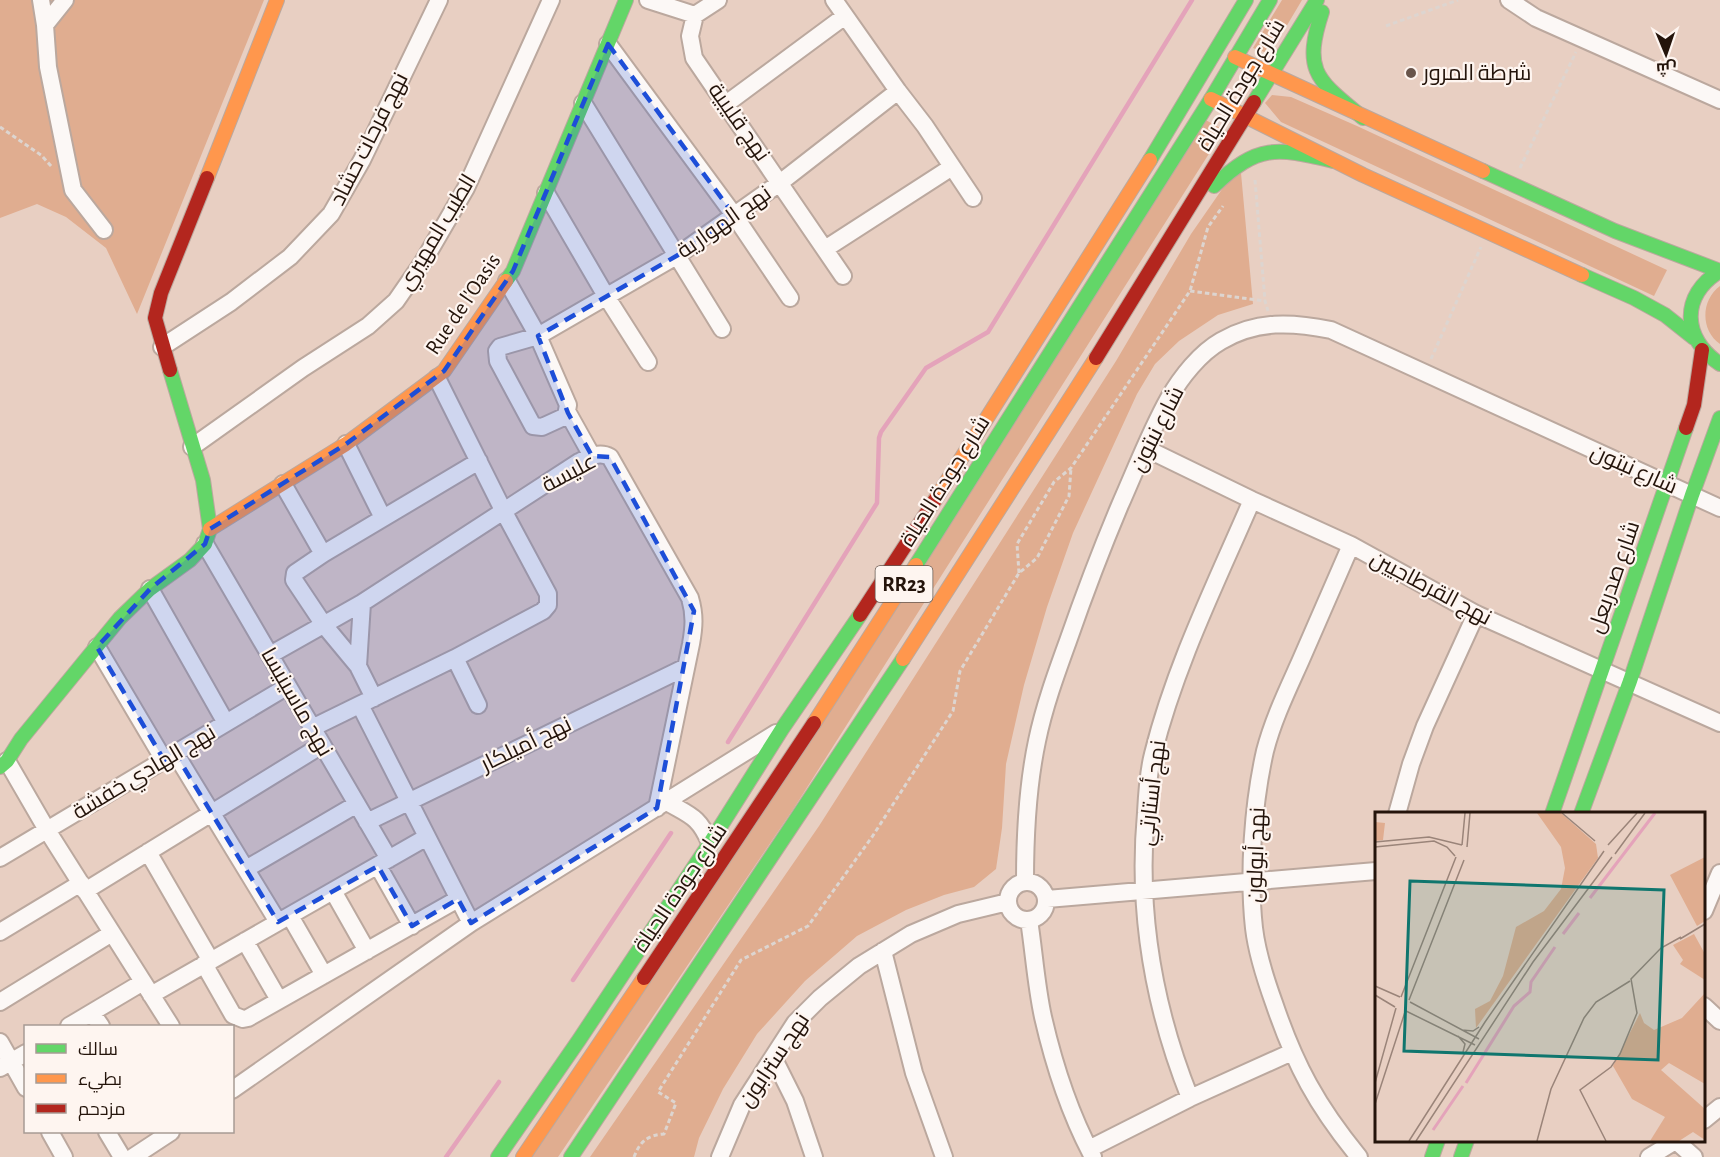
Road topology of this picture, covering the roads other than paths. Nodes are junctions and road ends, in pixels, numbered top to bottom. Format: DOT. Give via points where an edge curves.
graph roads {
  1 [pos="41,0"];
  2 [pos="64,0"];
  3 [pos="277,0"];
  4 [pos="439,0"];
  5 [pos="551,0"];
  6 [pos="626,0"];
  7 [pos="648,0"];
  8 [pos="718,0"];
  9 [pos="834,0"];
  10 [pos="1246,0"];
  11 [pos="1270,0"];
  12 [pos="1317,0"];
  13 [pos="1326,0"];
  14 [pos="1509,0"];
  15 [pos="695,15"];
  16 [pos="845,16"];
  17 [pos="45,25"];
  18 [pos="608,44"];
  19 [pos="1235,57"];
  20 [pos="1272,75"];
  21 [pos="898,91"];
  22 [pos="1211,99"];
  23 [pos="1720,100"];
  24 [pos="583,103"];
  25 [pos="726,104"];
  26 [pos="1246,116"];
  27 [pos="1363,118"];
  28 [pos="1334,161"];
  29 [pos="952,167"];
  30 [pos="781,182"];
  31 [pos="546,193"];
  32 [pos="973,198"];
  33 [pos="734,215"];
  34 [pos="1184,219"];
  35 [pos="104,230"];
  36 [pos="825,249"];
  37 [pos="678,255"];
  38 [pos="1720,271"];
  39 [pos="843,276"];
  40 [pos="507,281"];
  41 [pos="606,296"];
  42 [pos="790,298"];
  43 [pos="722,328"];
  44 [pos="538,336"];
  45 [pos="1694,338"];
  46 [pos="162,347"];
  47 [pos="1702,350"];
  48 [pos="648,362"];
  49 [pos="1720,363"];
  50 [pos="437,378"];
  51 [pos="568,413"];
  52 [pos="1720,418"];
  53 [pos="345,444"];
  54 [pos="192,447"];
  55 [pos="1145,448"];
  56 [pos="592,456"];
  57 [pos="479,461"];
  58 [pos="283,484"];
  59 [pos="1668,484"];
  60 [pos="1692,495"];
  61 [pos="1252,500"];
  62 [pos="1720,508"];
  63 [pos="504,512"];
  64 [pos="383,518"];
  65 [pos="208,536"];
  66 [pos="1351,545"];
  67 [pos="323,554"];
  68 [pos="150,589"];
  69 [pos="362,603"];
  70 [pos="1476,614"];
  71 [pos="324,625"];
  72 [pos="97,647"];
  73 [pos="270,655"];
  74 [pos="456,658"];
  75 [pos="358,666"];
  76 [pos="686,667"];
  77 [pos="1604,669"];
  78 [pos="1630,681"];
  79 [pos="288,686"];
  80 [pos="367,701"];
  81 [pos="478,705"];
  82 [pos="226,723"];
  83 [pos="1720,723"];
  84 [pos="312,728"];
  85 [pos="782,729"];
  86 [pos="322,745"];
  87 [pos="170,757"];
  88 [pos="2,760"];
  89 [pos="409,802"];
  90 [pos="357,804"];
  91 [pos="662,805"];
  92 [pos="1397,812"];
  93 [pos="1552,812"];
  94 [pos="1581,812"];
  95 [pos="211,813"];
  96 [pos="367,822"];
  97 [pos="47,830"];
  98 [pos="427,837"];
  99 [pos="710,843"];
  100 [pos="148,852"];
  101 [pos="0,858"];
  102 [pos="383,862"];
  103 [pos="246,869"];
  104 [pos="1375,871"];
  105 [pos="1720,873"];
  106 [pos="1025,881"];
  107 [pos="1253,882"];
  108 [pos="83,887"];
  109 [pos="1144,890"];
  110 [pos="333,891"];
  111 [pos="458,899"];
  112 [pos="1047,899"];
  113 [pos="1008,903"];
  114 [pos="1705,909"];
  115 [pos="284,919"];
  116 [pos="1029,920"];
  117 [pos="471,923"];
  118 [pos="412,926"];
  119 [pos="0,932"];
  120 [pos="112,933"];
  121 [pos="245,941"];
  122 [pos="367,951"];
  123 [pos="883,951"];
  124 [pos="208,962"];
  125 [pos="324,975"];
  126 [pos="147,988"];
  127 [pos="279,1000"];
  128 [pos="0,1002"];
  129 [pos="1705,1007"];
  130 [pos="97,1020"];
  131 [pos="1720,1021"];
  132 [pos="74,1025"];
  133 [pos="170,1025"];
  134 [pos="0,1042"];
  135 [pos="1292,1052"];
  136 [pos="773,1057"];
  137 [pos="12,1061"];
  138 [pos="24,1084"];
  139 [pos="234,1089"];
  140 [pos="1190,1098"];
  141 [pos="1720,1107"];
  142 [pos="1705,1119"];
  143 [pos="51,1133"];
  144 [pos="108,1133"];
  145 [pos="168,1133"];
  146 [pos="1437,1142"];
  147 [pos="1466,1142"];
  148 [pos="1675,1142"];
  149 [pos="1678,1142"];
  150 [pos="1091,1153"];
  151 [pos="64,1157"];
  152 [pos="122,1157"];
  153 [pos="133,1157"];
  154 [pos="498,1157"];
  155 [pos="523,1157"];
  156 [pos="571,1157"];
  157 [pos="720,1157"];
  158 [pos="814,1157"];
  159 [pos="944,1157"];
  160 [pos="1359,1157"];
  161 [pos="1432,1157"];
  162 [pos="1461,1157"];
  163 [pos="1649,1157"];
  164 [pos="1694,1157"];
  1 -- 17 [label="street"];
  2 -- 17 [label="street"];
  3 -- 46 [label="main road" via="160,293 155,318"];
  4 -- 46 [label="street, نهج فرحات حشاد" via="362,160 331,214 290,257"];
  5 -- 54 [label="street, الطيب المهيري" via="466,188 396,301 368,326"];
  6 -- 18 [label="main road, Rue de l'Oasis"];
  7 -- 15 [label="street"];
  8 -- 15 [label="street"];
  9 -- 16 [label="street"];
  10 -- 85 [label="main road" via="1111,224 882,582"];
  11 -- 19 [label="main road, شارع جودة الحياة / RR23"];
  12 -- 20 [label="main road, شارع جودة الحياة / RR23"];
  13 -- 27 [label="main road" via="1312,41 1312,63 1328,88"];
  14 -- 23 [label="street" via="1536,18"];
  15 -- 25 [label="street, نهج قليبية" via="690,36 692,50"];
  16 -- 21 [label="street"];
  16 -- 25 [label="street"];
  17 -- 35 [label="street" via="50,82 73,190"];
  18 -- 24 [label="main road, Rue de l'Oasis"];
  18 -- 33 [label="street"];
  19 -- 20 [label="main road"];
  19 -- 22 [label="main road, شارع جودة الحياة / RR23"];
  20 -- 26 [label="main road, شارع جودة الحياة / RR23"];
  20 -- 27 [label="main road"];
  21 -- 29 [label="street"];
  21 -- 30 [label="street, نهج الهوارية"];
  22 -- 26 [label="main road"];
  22 -- 155 [label="main road, شارع جودة الحياة / RR23" via="870,638"];
  24 -- 31 [label="main road, Rue de l'Oasis"];
  24 -- 37 [label="street"];
  25 -- 30 [label="street, نهج قليبية"];
  26 -- 28 [label="main road"];
  26 -- 34 [label="main road, شارع جودة الحياة / RR23"];
  27 -- 38 [label="main road" via="1641,241"];
  28 -- 34 [label="main road" via="1293,151 1258,152 1225,175"];
  28 -- 45 [label="main road" via="1634,298 1665,315"];
  29 -- 32 [label="street"];
  29 -- 36 [label="street"];
  30 -- 33 [label="street, نهج الهوارية"];
  30 -- 36 [label="street, نهج قليبية"];
  31 -- 40 [label="main road, Rue de l'Oasis"];
  31 -- 41 [label="street"];
  33 -- 37 [label="street, نهج الهوارية"];
  33 -- 42 [label="street"];
  34 -- 156 [label="main road, شارع جودة الحياة / RR23" via="986,531"];
  36 -- 39 [label="street, نهج قليبية"];
  37 -- 41 [label="street, نهج الهوارية"];
  37 -- 43 [label="street"];
  38 -- 45 [label="main road" via="1704,282 1694,299 1690,318"];
  40 -- 44 [label="street"];
  40 -- 50 [label="main road, Rue de l'Oasis"];
  41 -- 44 [label="street, نهج الهوارية"];
  41 -- 48 [label="street"];
  44 -- 51 [label="street"];
  44 -- 51 [label="street, نهج الهوارية" via="500,347 498,361 532,426 542,427"];
  45 -- 47 [label="main road"];
  46 -- 54 [label="main road"];
  47 -- 49 [label="main road"];
  47 -- 59 [label="main road, شارع صدربعل" via="1694,405"];
  50 -- 53 [label="main road, Rue de l'Oasis"];
  50 -- 57 [label="street"];
  51 -- 56 [label="street"];
  52 -- 60 [label="main road"];
  53 -- 58 [label="main road, Rue de l'Oasis"];
  53 -- 64 [label="street"];
  54 -- 65 [label="main road" via="203,480"];
  55 -- 59 [label="street, شارع نبتون" via="1185,374 1220,341 1247,329 1299,324 1331,330"];
  55 -- 61 [label="street, نهج القرطاجيين"];
  55 -- 106 [label="street, شارع نبتون" via="1103,546 1048,697 1030,778"];
  56 -- 63 [label="street, عليسة"];
  56 -- 76 [label="street, عليسة" via="610,457 690,598 694,626"];
  57 -- 63 [label="street"];
  57 -- 64 [label="street"];
  58 -- 65 [label="main road, Rue de l'Oasis"];
  58 -- 67 [label="street"];
  59 -- 60 [label="street, شارع نبتون"];
  59 -- 77 [label="main road, شارع صدربعل"];
  60 -- 62 [label="street"];
  60 -- 78 [label="main road"];
  61 -- 66 [label="street, نهج القرطاجيين"];
  61 -- 109 [label="street, نهج أستارتي" via="1177,676 1152,757 1144,833"];
  63 -- 69 [label="street, عليسة"];
  63 -- 74 [label="street" via="548,594 548,605"];
  64 -- 67 [label="street"];
  65 -- 68 [label="main road, Rue de l'Oasis" via="190,560"];
  65 -- 73 [label="street, نهج ماسينيسا"];
  66 -- 70 [label="street, نهج القرطاجيين"];
  66 -- 107 [label="street, نهج أبولون" via="1279,709 1266,750 1253,834"];
  67 -- 71 [label="street" via="296,570 294,578"];
  68 -- 72 [label="main road, Rue de l'Oasis"];
  68 -- 82 [label="street"];
  69 -- 71 [label="street, عليسة"];
  69 -- 75 [label="street"];
  70 -- 77 [label="street, نهج القرطاجيين"];
  70 -- 92 [label="street" via="1425,726"];
  71 -- 73 [label="street, عليسة"];
  71 -- 75 [label="street"];
  72 -- 87 [label="street"];
  72 -- 88 [label="main road, Rue de l'Oasis"];
  73 -- 79 [label="street, نهج ماسينيسا"];
  74 -- 80 [label="street"];
  74 -- 81 [label="street"];
  75 -- 80 [label="street"];
  76 -- 89 [label="street, نهج أميلكار"];
  76 -- 91 [label="street, عليسة"];
  77 -- 78 [label="street, نهج القرطاجيين"];
  77 -- 93 [label="main road, شارع صدربعل"];
  78 -- 83 [label="street, نهج القرطاجيين"];
  78 -- 94 [label="main road"];
  79 -- 82 [label="street, نهج الهادي خفشة"];
  79 -- 84 [label="street, نهج ماسينيسا"];
  80 -- 84 [label="street"];
  80 -- 89 [label="street"];
  82 -- 87 [label="street, نهج الهادي خفشة"];
  84 -- 86 [label="street, نهج ماسينيسا"];
  85 -- 91 [label="street"];
  85 -- 99 [label="main road"];
  86 -- 90 [label="street, نهج ماسينيسا"];
  86 -- 95 [label="street"];
  87 -- 95 [label="street"];
  87 -- 97 [label="street, نهج الهادي خفشة"];
  88 -- 97 [label="street"];
  89 -- 96 [label="street, نهج أميلكار"];
  89 -- 98 [label="street"];
  90 -- 96 [label="street, نهج ماسينيسا"];
  90 -- 103 [label="street"];
  91 -- 99 [label="street" via="696,818"];
  91 -- 117 [label="street"];
  95 -- 100 [label="street"];
  95 -- 103 [label="street"];
  96 -- 102 [label="street, نهج ماسينيسا"];
  97 -- 101 [label="street, نهج الهادي خفشة"];
  97 -- 108 [label="street"];
  98 -- 102 [label="street"];
  98 -- 111 [label="street"];
  99 -- 154 [label="main road"];
  100 -- 108 [label="street"];
  100 -- 124 [label="street"];
  102 -- 110 [label="street"];
  102 -- 118 [label="street, نهج ماسينيسا"];
  103 -- 115 [label="street"];
  104 -- 107 [label="street"];
  105 -- 114 [label="street"];
  106 -- 112 [label="street" via="1040,886"];
  106 -- 113 [label="street" via="1012,888"];
  107 -- 109 [label="street"];
  107 -- 135 [label="street, نهج أبولون" via="1254,927 1263,971"];
  108 -- 119 [label="street"];
  108 -- 120 [label="street"];
  109 -- 112 [label="street"];
  109 -- 140 [label="street, نهج أستارتي" via="1152,972 1176,1064"];
  110 -- 115 [label="street"];
  110 -- 122 [label="street"];
  111 -- 117 [label="street"];
  111 -- 118 [label="street"];
  112 -- 116 [label="street" via="1042,913"];
  113 -- 116 [label="street" via="1015,916"];
  113 -- 123 [label="street, نهج سترابون" via="958,914"];
  115 -- 121 [label="street"];
  115 -- 125 [label="street"];
  116 -- 150 [label="street" via="1045,1025 1064,1090"];
  117 -- 139 [label="street"];
  118 -- 122 [label="street"];
  120 -- 126 [label="street"];
  120 -- 128 [label="street"];
  121 -- 124 [label="street"];
  121 -- 127 [label="street"];
  122 -- 125 [label="street"];
  123 -- 136 [label="street, نهج سترابون" via="820,998 795,1023"];
  123 -- 159 [label="street" via="914,1072"];
  124 -- 126 [label="street"];
  124 -- 127 [label="street" via="233,1015 248,1018"];
  125 -- 127 [label="street"];
  126 -- 130 [label="street"];
  126 -- 133 [label="street"];
  129 -- 131 [label="street"];
  130 -- 132 [label="street"];
  134 -- 137 [label="street"];
  135 -- 140 [label="street"];
  135 -- 160 [label="street, نهج أبولون" via="1319,1104"];
  136 -- 157 [label="street, نهج سترابون" via="742,1105"];
  136 -- 158 [label="street" via="795,1101"];
  137 -- 138 [label="street"];
  140 -- 150 [label="street"];
  141 -- 142 [label="street"];
  143 -- 151 [label="street"];
  144 -- 152 [label="street"];
  145 -- 153 [label="street"];
  146 -- 161 [label="main road"];
  147 -- 162 [label="main road"];
  148 -- 163 [label="street"];
  149 -- 164 [label="street"];
}
